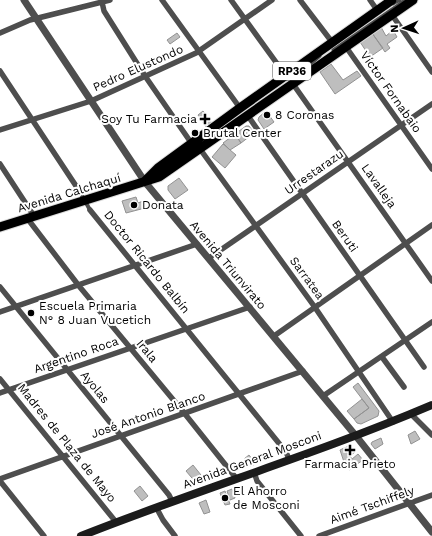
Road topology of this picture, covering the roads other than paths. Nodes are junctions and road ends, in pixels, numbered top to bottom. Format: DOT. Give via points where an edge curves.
graph roads {
  1 [pos="24,0"];
  2 [pos="162,0"];
  3 [pos="231,0"];
  4 [pos="272,0"];
  5 [pos="300,0"];
  6 [pos="370,0"];
  7 [pos="392,0"];
  8 [pos="400,0"];
  9 [pos="405,0"];
  10 [pos="413,0"];
  11 [pos="106,1"];
  12 [pos="377,10"];
  13 [pos="392,15"];
  14 [pos="37,19"];
  15 [pos="245,19"];
  16 [pos="0,33"];
  17 [pos="332,42"];
  18 [pos="346,47"];
  19 [pos="199,52"];
  20 [pos="0,71"];
  21 [pos="432,72"];
  22 [pos="145,76"];
  23 [pos="286,76"];
  24 [pos="293,84"];
  25 [pos="91,101"];
  26 [pos="432,104"];
  27 [pos="240,108"];
  28 [pos="248,116"];
  29 [pos="33,120"];
  30 [pos="402,125"];
  31 [pos="0,130"];
  32 [pos="192,144"];
  33 [pos="200,149"];
  34 [pos="349,162"];
  35 [pos="0,164"];
  36 [pos="432,169"];
  37 [pos="145,182"];
  38 [pos="80,192"];
  39 [pos="303,194"];
  40 [pos="84,201"];
  41 [pos="90,210"];
  42 [pos="30,217"];
  43 [pos="432,225"];
  44 [pos="256,226"];
  45 [pos="0,227"];
  46 [pos="406,243"];
  47 [pos="197,244"];
  48 [pos="209,258"];
  49 [pos="136,266"];
  50 [pos="360,276"];
  51 [pos="432,281"];
  52 [pos="78,286"];
  53 [pos="0,287"];
  54 [pos="314,306"];
  55 [pos="17,307"];
  56 [pos="250,307"];
  57 [pos="0,312"];
  58 [pos="432,322"];
  59 [pos="188,329"];
  60 [pos="274,336"];
  61 [pos="405,341"];
  62 [pos="130,348"];
  63 [pos="382,357"];
  64 [pos="424,367"];
  65 [pos="67,370"];
  66 [pos="303,371"];
  67 [pos="360,372"];
  68 [pos="0,379"];
  69 [pos="404,387"];
  70 [pos="9,390"];
  71 [pos="0,393"];
  72 [pos="240,394"];
  73 [pos="323,396"];
  74 [pos="432,405"];
  75 [pos="185,414"];
  76 [pos="411,414"];
  77 [pos="393,422"];
  78 [pos="432,435"];
  79 [pos="122,436"];
  80 [pos="356,436"];
  81 [pos="63,456"];
  82 [pos="289,459"];
  83 [pos="254,472"];
  84 [pos="236,478"];
  85 [pos="0,480"];
  86 [pos="432,495"];
  87 [pos="172,501"];
  88 [pos="410,504"];
  89 [pos="156,507"];
  90 [pos="116,522"];
  91 [pos="432,532"];
  92 [pos="44,536"];
  93 [pos="81,536"];
  94 [pos="175,536"];
  95 [pos="301,536"];
  96 [pos="318,536"];
  1 -- 14 [label="street, Avenida Triunvirato"];
  2 -- 19 [label="street"];
  3 -- 15 [label="street"];
  4 -- 15 [label="street, Pedro Elustondo"];
  5 -- 17 [label="street"];
  6 -- 12 [label="street"];
  7 -- 12 [label="main road, Avenida Calchaquí / RP36"];
  8 -- 37 [label="lane" via="345,38 288,83"];
  9 -- 24 [label="lane" via="344,42"];
  10 -- 13 [label="main road, Avenida Calchaquí / RP36"];
  11 -- 14 [label="street"];
  11 -- 22 [label="street" via="104,11"];
  12 -- 17 [label="main road, Avenida Calchaquí / RP36"];
  13 -- 18 [label="main road, Avenida Calchaquí / RP36"];
  13 -- 21 [label="street"];
  14 -- 16 [label="street"];
  14 -- 25 [label="street, Avenida Triunvirato"];
  15 -- 19 [label="street, Pedro Elustondo"];
  15 -- 23 [label="street"];
  17 -- 23 [label="main road, Avenida Calchaquí / RP36"];
  18 -- 24 [label="main road, Avenida Calchaquí / RP36"];
  18 -- 30 [label="street, Víctor Fornabaio"];
  19 -- 22 [label="street, Pedro Elustondo"];
  19 -- 27 [label="street"];
  20 -- 29 [label="street, Doctor Ricardo Balbín"];
  22 -- 25 [label="street, Pedro Elustondo"];
  22 -- 32 [label="street"];
  23 -- 27 [label="main road, Avenida Calchaquí / RP36"];
  24 -- 28 [label="main road, Avenida Calchaquí / RP36"];
  24 -- 34 [label="street, Lavalleja"];
  25 -- 29 [label="street, Pedro Elustondo"];
  25 -- 37 [label="street, Avenida Triunvirato"];
  26 -- 30 [label="street, Urrestarazu"];
  27 -- 32 [label="main road, Avenida Calchaquí / RP36"];
  28 -- 33 [label="main road, Avenida Calchaquí / RP36"];
  28 -- 39 [label="street, Beruti"];
  29 -- 31 [label="street, Pedro Elustondo"];
  29 -- 38 [label="street, Doctor Ricardo Balbín"];
  30 -- 34 [label="street, Urrestarazu"];
  30 -- 36 [label="street, Víctor Fornabaio"];
  32 -- 37 [label="main road, Avenida Calchaquí / RP36" via="158,168"];
  33 -- 37 [label="main road, Avenida Calchaquí / RP36" via="159,178"];
  33 -- 44 [label="street, Sarratea"];
  34 -- 39 [label="street, Urrestarazu"];
  34 -- 46 [label="street, Lavalleja"];
  35 -- 42 [label="street, Irala"];
  37 -- 40 [label="main road, Avenida Calchaquí / RP36"];
  37 -- 47 [label="street, Avenida Triunvirato"];
  38 -- 40 [label="street, Doctor Ricardo Balbín"];
  39 -- 44 [label="street, Urrestarazu"];
  39 -- 50 [label="street, Beruti"];
  40 -- 41 [label="street, Doctor Ricardo Balbín"];
  40 -- 42 [label="main road, Avenida Calchaquí / RP36"];
  41 -- 49 [label="street, Doctor Ricardo Balbín"];
  42 -- 45 [label="main road, Avenida Calchaquí / RP36"];
  42 -- 52 [label="street, Irala"];
  43 -- 46 [label="street"];
  44 -- 48 [label="street, Urrestarazu"];
  44 -- 54 [label="street, Sarratea"];
  46 -- 50 [label="street"];
  46 -- 51 [label="street, Lavalleja"];
  47 -- 48 [label="street, Avenida Triunvirato"];
  47 -- 49 [label="street"];
  48 -- 56 [label="street, Avenida Triunvirato"];
  49 -- 52 [label="street"];
  49 -- 59 [label="street, Doctor Ricardo Balbín"];
  50 -- 54 [label="street"];
  50 -- 61 [label="street, Beruti"];
  52 -- 55 [label="street"];
  52 -- 62 [label="street, Irala"];
  53 -- 55 [label="street, Ayolas"];
  54 -- 60 [label="street"];
  54 -- 67 [label="street, Sarratea"];
  55 -- 57 [label="street"];
  55 -- 65 [label="street, Ayolas"];
  56 -- 59 [label="street, Argentino Roca"];
  56 -- 60 [label="street, Avenida Triunvirato"];
  58 -- 61 [label="street"];
  59 -- 62 [label="street, Argentino Roca"];
  59 -- 72 [label="street, Doctor Ricardo Balbín"];
  60 -- 66 [label="street, Avenida Triunvirato"];
  61 -- 63 [label="street"];
  61 -- 64 [label="street, Beruti"];
  62 -- 65 [label="street, Argentino Roca"];
  62 -- 75 [label="street, Irala"];
  63 -- 67 [label="street"];
  63 -- 69 [label="street"];
  65 -- 70 [label="street, Argentino Roca"];
  65 -- 79 [label="street, Ayolas"];
  66 -- 72 [label="street, José Antonio Blanco"];
  66 -- 73 [label="street, Avenida Triunvirato"];
  67 -- 73 [label="street"];
  67 -- 77 [label="street, Sarratea"];
  68 -- 70 [label="street, Madres de Plaza de Mayo"];
  70 -- 71 [label="street, Argentino Roca"];
  70 -- 81 [label="street, Madres de Plaza de Mayo"];
  72 -- 75 [label="street, José Antonio Blanco"];
  72 -- 82 [label="street, Doctor Ricardo Balbín"];
  73 -- 80 [label="street, Avenida Triunvirato"];
  74 -- 76 [label="main road, Avenida General Mosconi"];
  75 -- 79 [label="street, José Antonio Blanco"];
  75 -- 84 [label="street, Irala"];
  76 -- 77 [label="main road, Avenida General Mosconi"];
  76 -- 78 [label="street"];
  77 -- 80 [label="main road, Avenida General Mosconi"];
  79 -- 81 [label="street, José Antonio Blanco"];
  79 -- 87 [label="street, Ayolas"];
  80 -- 82 [label="main road, Avenida General Mosconi"];
  80 -- 88 [label="street, Avenida Triunvirato"];
  81 -- 85 [label="street, José Antonio Blanco"];
  81 -- 90 [label="street, Madres de Plaza de Mayo"];
  82 -- 83 [label="main road, Avenida General Mosconi"];
  83 -- 84 [label="main road, Avenida General Mosconi"];
  83 -- 95 [label="street" via="257,481"];
  84 -- 87 [label="main road, Avenida General Mosconi"];
  85 -- 92 [label="street"];
  86 -- 88 [label="street, Aimé Tschiffely"];
  87 -- 89 [label="main road, Avenida General Mosconi"];
  88 -- 91 [label="street, Avenida Triunvirato"];
  88 -- 96 [label="street, Aimé Tschiffely"];
  89 -- 90 [label="main road, Avenida General Mosconi"];
  89 -- 94 [label="street"];
  90 -- 93 [label="main road, Avenida General Mosconi"];
}
